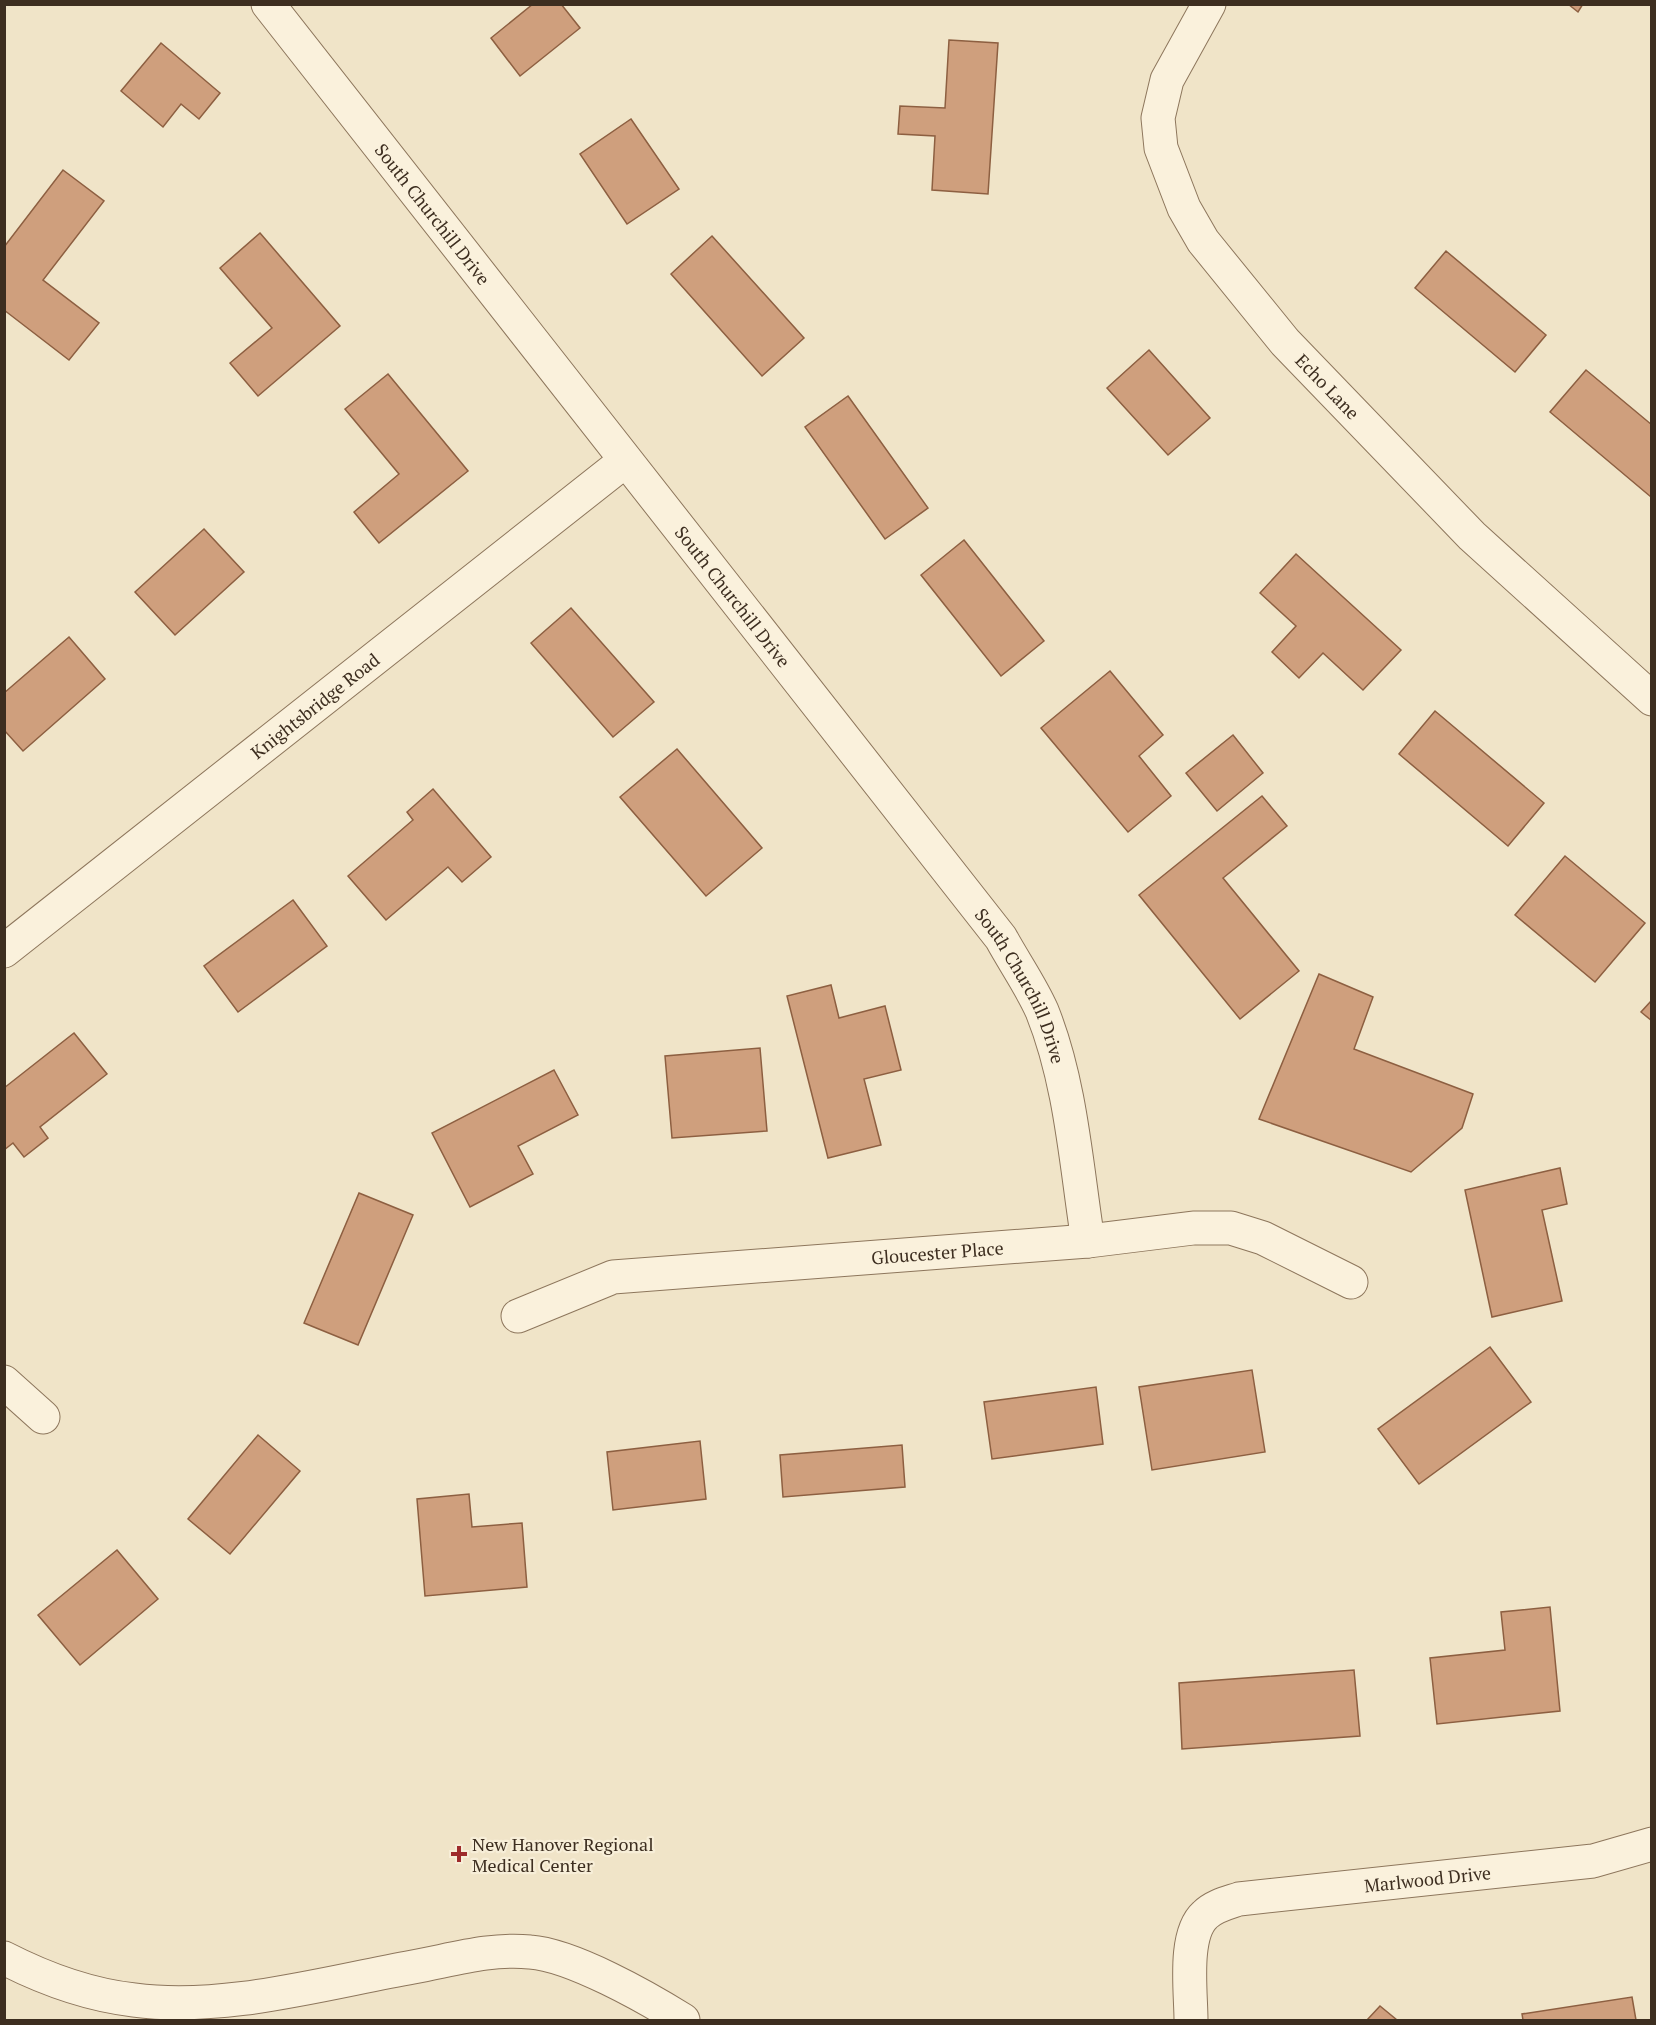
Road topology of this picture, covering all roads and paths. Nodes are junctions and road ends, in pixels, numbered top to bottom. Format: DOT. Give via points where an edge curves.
graph roads {
  1 [pos="268,4"];
  2 [pos="1209,4"];
  3 [pos="625,461"];
  4 [pos="1652,699"];
  5 [pos="4,951"];
  6 [pos="1088,1241"];
  7 [pos="1351,1282"];
  8 [pos="518,1316"];
  9 [pos="4,1382"];
  10 [pos="43,1417"];
  11 [pos="1652,1844"];
  12 [pos="4,1958"];
  13 [pos="682,2020"];
  14 [pos="1191,2020"];
  1 -- 3 [label="street, South Churchill Drive"];
  2 -- 4 [label="street, Echo Lane" via="1167,80 1158,118 1165,158 1184,208 1203,241 1285,342 1472,536"];
  3 -- 5 [label="street, Knightsbridge Road"];
  3 -- 6 [label="street, South Churchill Drive" via="1001,938 1041,1008 1056,1051"];
  6 -- 7 [label="street, Gloucester Place" via="1193,1228 1231,1228 1263,1238"];
  6 -- 8 [label="street, Gloucester Place" via="613,1276"];
  9 -- 10 [label="street"];
  11 -- 14 [label="street, Marlwood Drive" via="1593,1861 1239,1899 1215,1908 1204,1916 1191,1942"];
  12 -- 13 [label="street" via="79,1987 133,2000 185,2002 236,2000 486,1952 531,1952 583,1967"];
}
